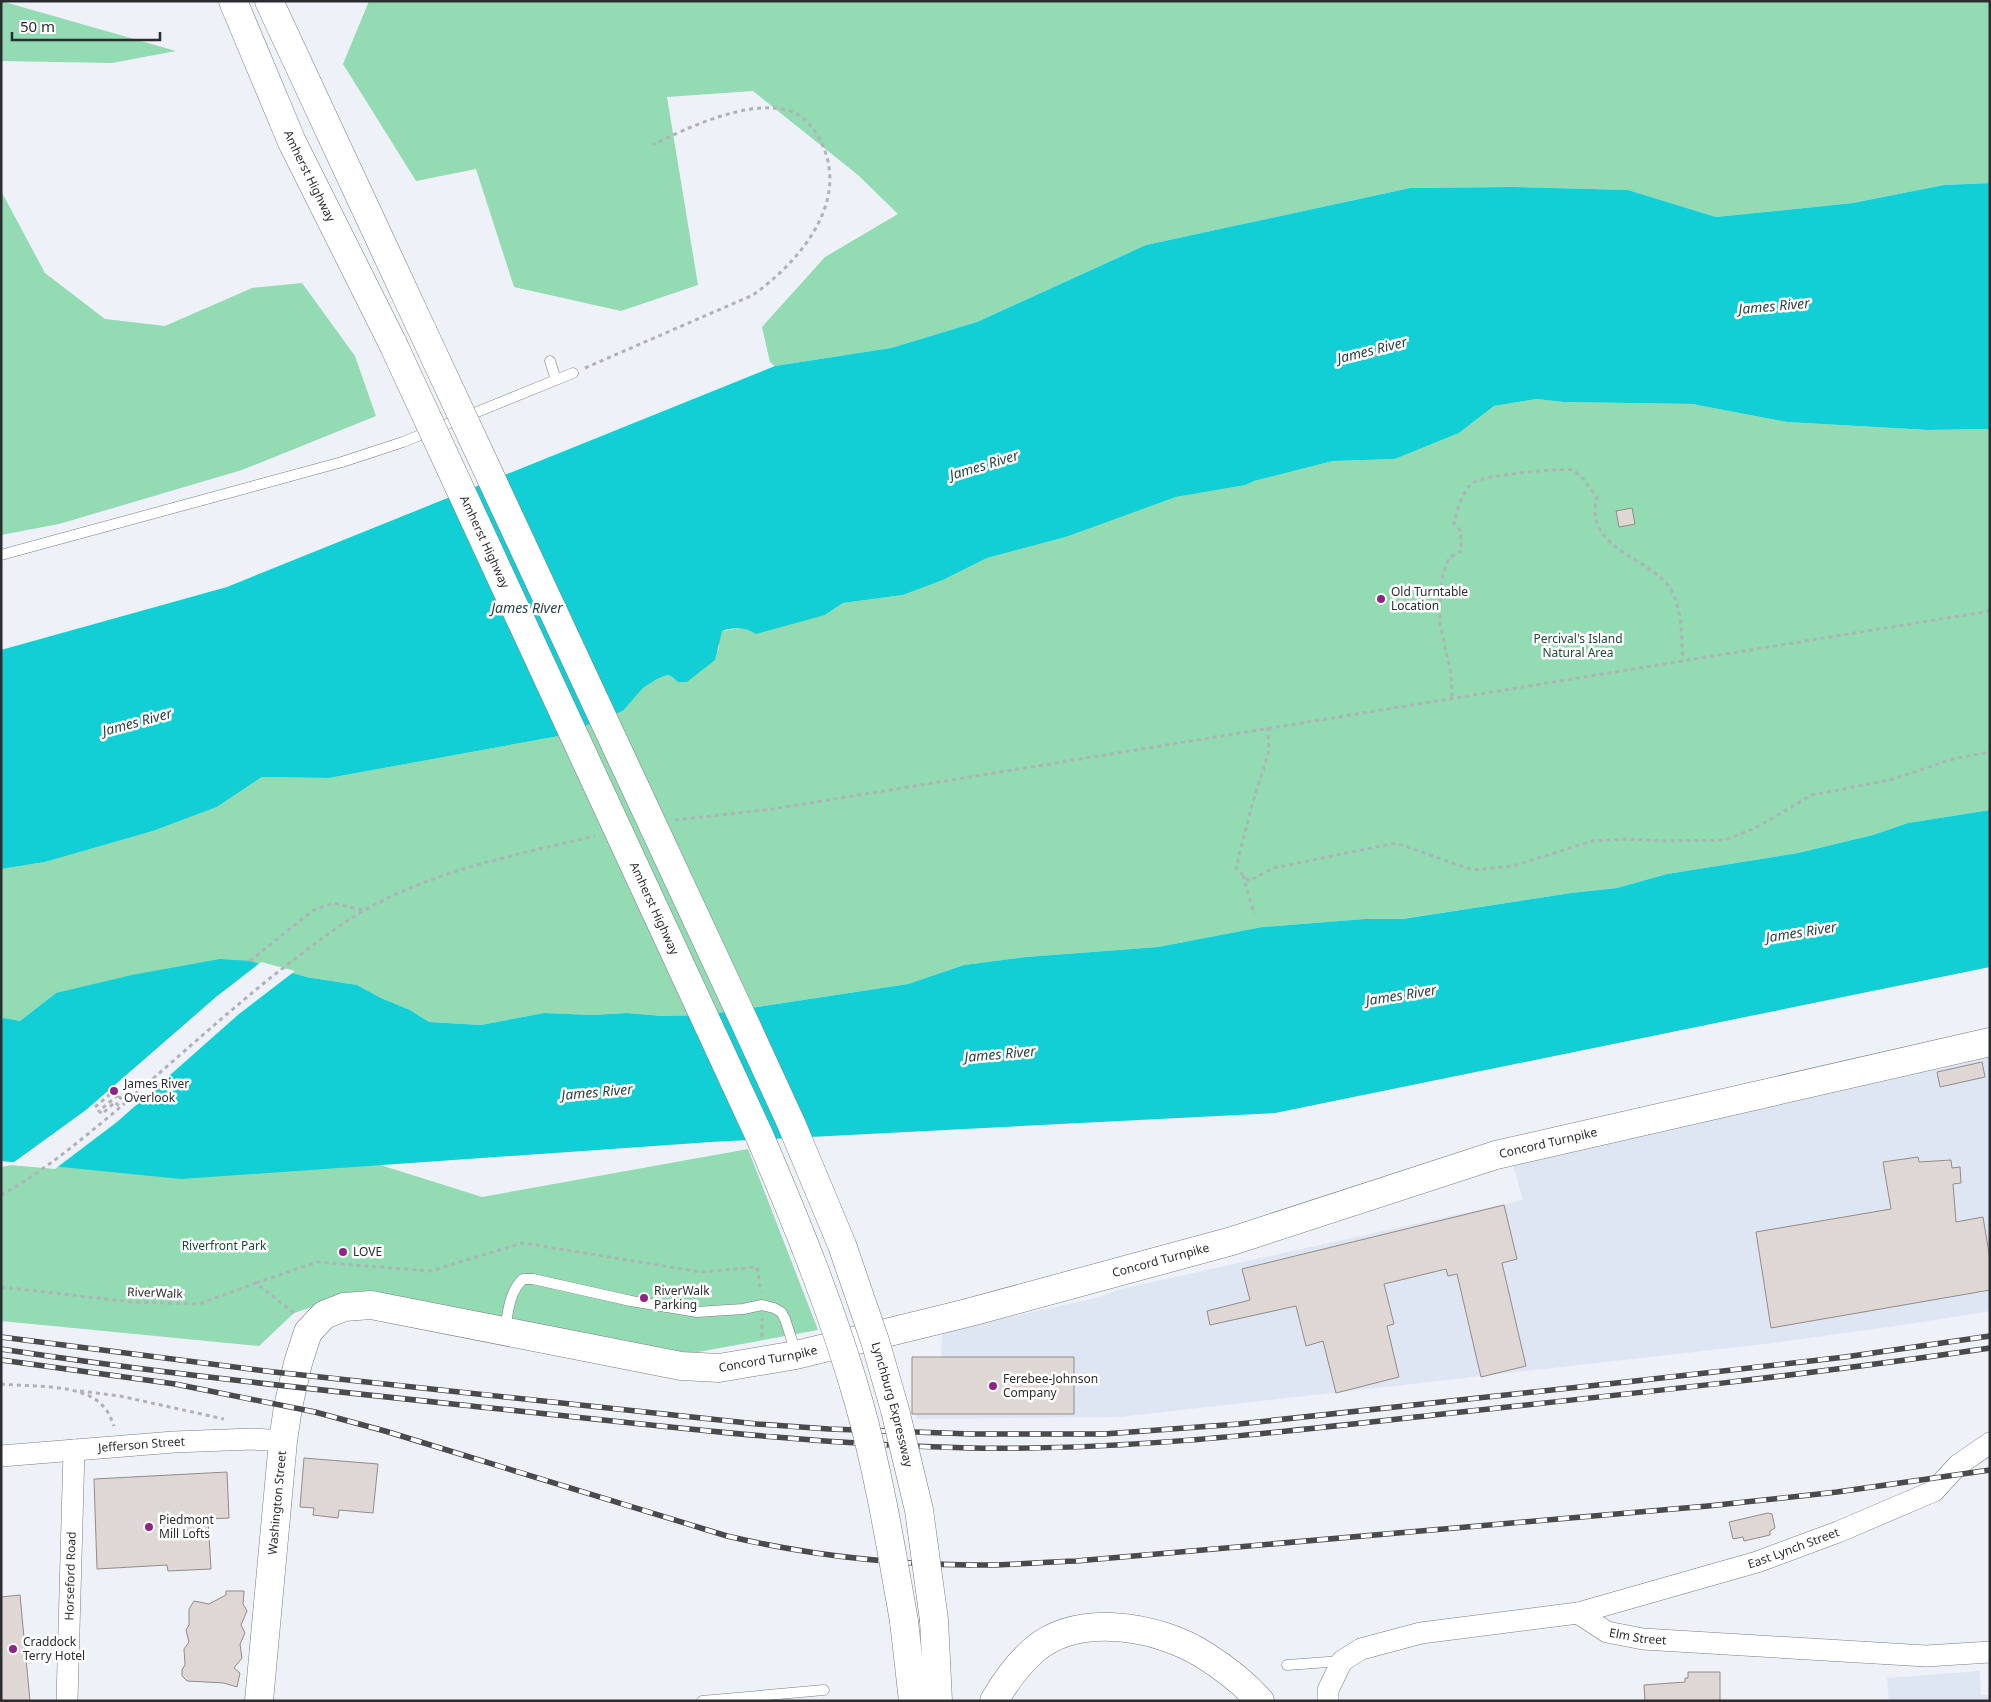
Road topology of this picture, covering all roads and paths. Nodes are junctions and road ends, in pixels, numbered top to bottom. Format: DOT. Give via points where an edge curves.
graph roads {
  1 [pos="233,1"];
  2 [pos="269,1"];
  3 [pos="653,145"];
  4 [pos="550,361"];
  5 [pos="573,373"];
  6 [pos="556,380"];
  7 [pos="1,555"];
  8 [pos="1990,611"];
  9 [pos="1682,660"];
  10 [pos="1452,697"];
  11 [pos="1268,727"];
  12 [pos="1990,752"];
  13 [pos="671,821"];
  14 [pos="601,835"];
  15 [pos="1242,875"];
  16 [pos="364,911"];
  17 [pos="1254,914"];
  18 [pos="250,961"];
  19 [pos="1990,1042"];
  20 [pos="118,1095"];
  21 [pos="125,1103"];
  22 [pos="95,1107"];
  23 [pos="120,1107"];
  24 [pos="1,1195"];
  25 [pos="1,1288"];
  26 [pos="762,1305"];
  27 [pos="294,1313"];
  28 [pos="324,1315"];
  29 [pos="505,1331"];
  30 [pos="762,1341"];
  31 [pos="796,1355"];
  32 [pos="1,1384"];
  33 [pos="80,1391"];
  34 [pos="225,1419"];
  35 [pos="114,1426"];
  36 [pos="283,1441"];
  37 [pos="1990,1443"];
  38 [pos="74,1450"];
  39 [pos="1,1456"];
  40 [pos="1578,1613"];
  41 [pos="1990,1652"];
  42 [pos="1342,1661"];
  43 [pos="1287,1665"];
  44 [pos="824,1690"];
  45 [pos="67,1701"];
  46 [pos="259,1701"];
  47 [pos="702,1701"];
  48 [pos="913,1701"];
  49 [pos="938,1701"];
  50 [pos="994,1701"];
  51 [pos="1260,1701"];
  52 [pos="1328,1701"];
  1 -- 48 [label="main road, Amherst Highway, bridge" via="292,142 393,344 800,1230 859,1403 882,1499 904,1621"];
  2 -- 49 [label="main road, Lynchburg Expressway, bridge" via="791,1123 842,1245 875,1341 919,1510 934,1620"];
  3 -- 5 [label="path" via="703,122 738,112 773,107 789,110 815,129 825,149 829,170 826,204 812,235 796,258 753,295"];
  4 -- 6 [label="lane"];
  5 -- 6 [label="lane"];
  6 -- 7 [label="lane" via="403,442 351,459"];
  8 -- 9 [label="path"];
  9 -- 10 [label="path"];
  9 -- 10 [label="path" via="1680,617 1669,588 1658,576 1607,539 1594,509 1597,498 1582,477 1570,469 1494,477 1468,486 1454,524 1461,531 1461,551 1449,558 1442,573 1440,624 1451,674"];
  10 -- 11 [label="path"];
  11 -- 13 [label="path" via="773,809"];
  11 -- 15 [label="path" via="1269,751 1236,868"];
  12 -- 15 [label="path" via="1953,759 1890,780 1812,794 1755,828 1725,840 1592,842 1512,866 1473,870 1396,843 1273,868 1249,881"];
  14 -- 16 [label="path" via="443,875"];
  15 -- 17 [label="path"];
  16 -- 18 [label="path" via="333,903 312,911"];
  16 -- 21 [label="path" via="235,1007"];
  19 -- 31 [label="main road, Concord Turnpike" via="1496,1155 1232,1241 967,1313"];
  20 -- 21 [label="path"];
  20 -- 22 [label="path" via="114,1091"];
  20 -- 23 [label="path" via="100,1111 102,1114 115,1102"];
  21 -- 23 [label="path"];
  23 -- 24 [label="path" via="23,1183"];
  25 -- 27 [label="path, RiverWalk" via="134,1302 199,1304 256,1283"];
  26 -- 29 [label="lane" via="697,1312 523,1279 516,1285 512,1296"];
  26 -- 30 [label="path"];
  26 -- 31 [label="lane" via="781,1312"];
  28 -- 29 [label="main road, Concord Turnpike" via="344,1307 372,1305"];
  28 -- 36 [label="main road, Washington Street" via="308,1332 288,1407"];
  29 -- 31 [label="main road, Concord Turnpike" via="680,1366 719,1368"];
  32 -- 33 [label="path"];
  33 -- 34 [label="path" via="120,1396"];
  33 -- 35 [label="path" via="102,1404"];
  36 -- 38 [label="street, Jefferson Street" via="174,1442"];
  36 -- 46 [label="main road, Washington Street"];
  37 -- 40 [label="street, East Lynch Street" via="1958,1465 1934,1491 1838,1532 1757,1562"];
  38 -- 39 [label="street, Jefferson Street"];
  38 -- 45 [label="street, Horseford Road"];
  40 -- 41 [label="street, Elm Street" via="1607,1632 1643,1639 1926,1656"];
  40 -- 42 [label="street" via="1421,1633 1361,1649"];
  42 -- 43 [label="lane"];
  42 -- 52 [label="street" via="1328,1690"];
  44 -- 47 [label="lane"];
  50 -- 51 [label="main road" via="1010,1673 1035,1649 1070,1631 1093,1627 1148,1632 1178,1642 1203,1654 1244,1683"];
}
